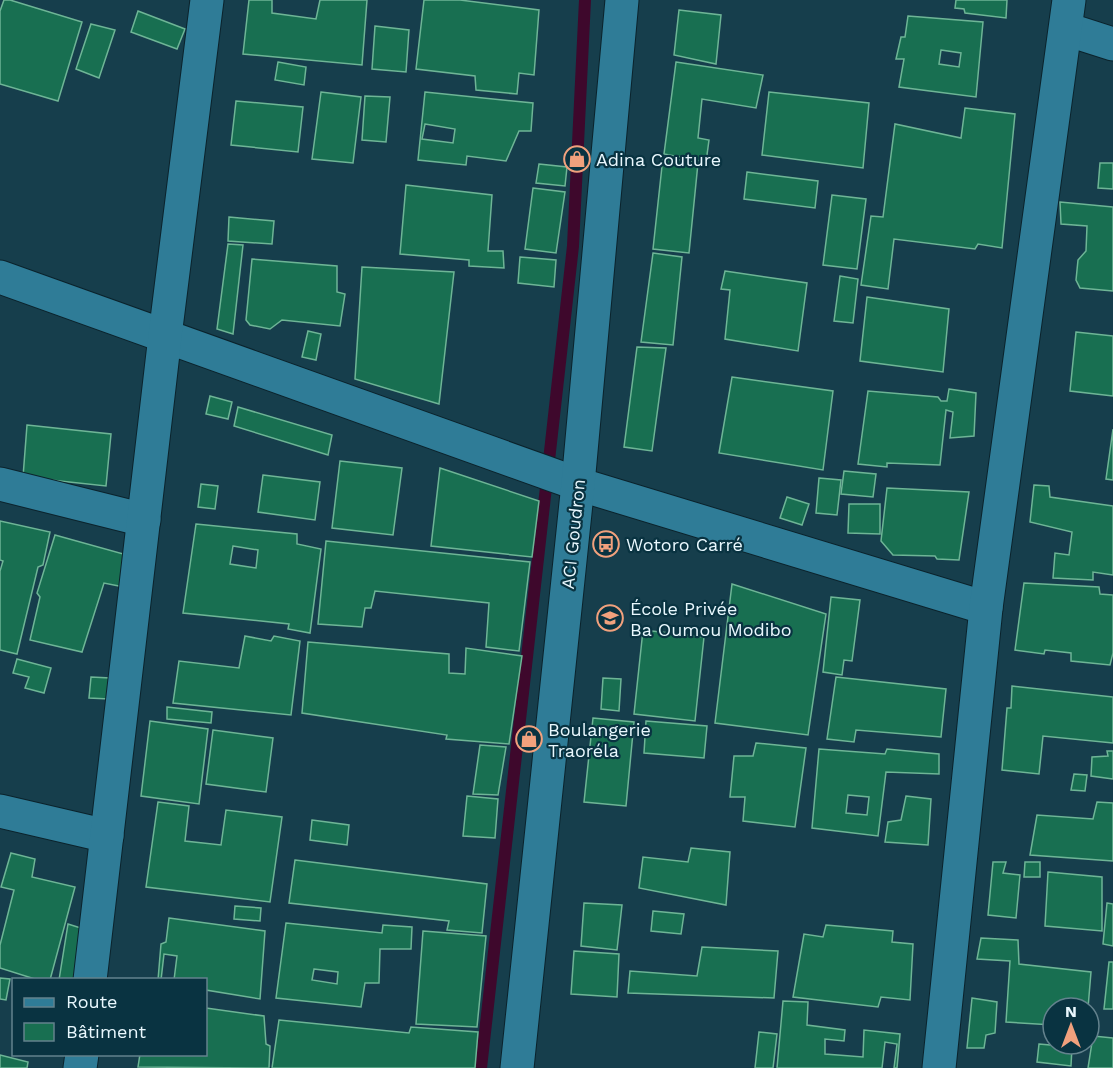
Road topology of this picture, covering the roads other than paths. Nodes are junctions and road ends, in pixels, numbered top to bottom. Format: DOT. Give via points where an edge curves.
graph roads {
  1 [pos="622,0"];
  2 [pos="202,2"];
  3 [pos="1068,14"];
  4 [pos="1113,44"];
  5 [pos="0,277"];
  6 [pos="165,336"];
  7 [pos="0,484"];
  8 [pos="578,484"];
  9 [pos="144,520"];
  10 [pos="986,608"];
  11 [pos="0,811"];
  12 [pos="107,836"];
  13 [pos="90,978"];
  14 [pos="517,1068"];
  15 [pos="939,1068"];
  1 -- 8 [label="street, ACI Goudron"];
  2 -- 6 [label="street"];
  3 -- 4 [label="street"];
  3 -- 10 [label="street"];
  5 -- 6 [label="street"];
  6 -- 8 [label="street"];
  6 -- 9 [label="street"];
  7 -- 9 [label="street"];
  8 -- 10 [label="street"];
  8 -- 14 [label="street, ACI Goudron"];
  9 -- 12 [label="street"];
  10 -- 15 [label="street"];
  11 -- 12 [label="street"];
  12 -- 13 [label="street"];
}
